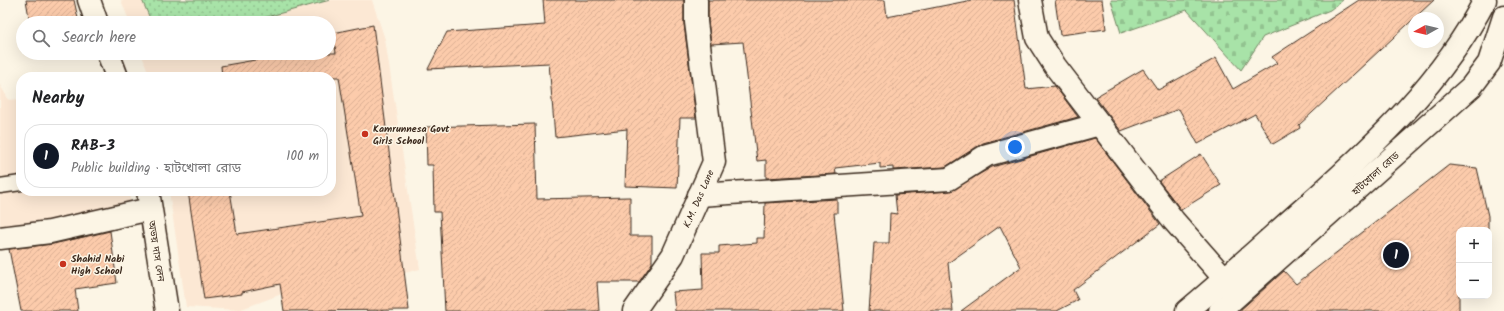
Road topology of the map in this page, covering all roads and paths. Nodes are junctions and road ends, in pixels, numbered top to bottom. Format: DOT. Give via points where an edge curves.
graph roads {
  1 [pos="89,0"];
  2 [pos="696,0"];
  3 [pos="1030,0"];
  4 [pos="1485,0"];
  5 [pos="95,16"];
  6 [pos="1504,17"];
  7 [pos="111,60"];
  8 [pos="115,72"];
  9 [pos="1100,124"];
  10 [pos="16,184"];
  11 [pos="0,186"];
  12 [pos="700,195"];
  13 [pos="149,200"];
  14 [pos="0,238"];
  15 [pos="1225,279"];
  16 [pos="166,311"];
  17 [pos="634,311"];
  18 [pos="1187,311"];
  19 [pos="1220,311"];
  1 -- 5 [label="main road"];
  2 -- 12 [label="main road, K.M. Das Lane" via="696,22 714,162"];
  3 -- 9 [label="main road" via="1037,38 1055,66"];
  4 -- 15 [label="main road" via="1472,26 1451,57 1412,104 1371,147"];
  6 -- 19 [label="main road, হাটখোলা রোড" via="1489,63 1472,87"];
  7 -- 8 [label="main road"];
  9 -- 12 [label="main road" via="987,155 949,179"];
  9 -- 15 [label="main road" via="1174,221"];
  10 -- 11 [label="lane"];
  12 -- 17 [label="main road, K.M. Das Lane" via="673,255"];
  13 -- 14 [label="main road" via="50,232"];
  13 -- 16 [label="main road, অভয় দাস লেন"];
  15 -- 18 [label="main road"];
}
